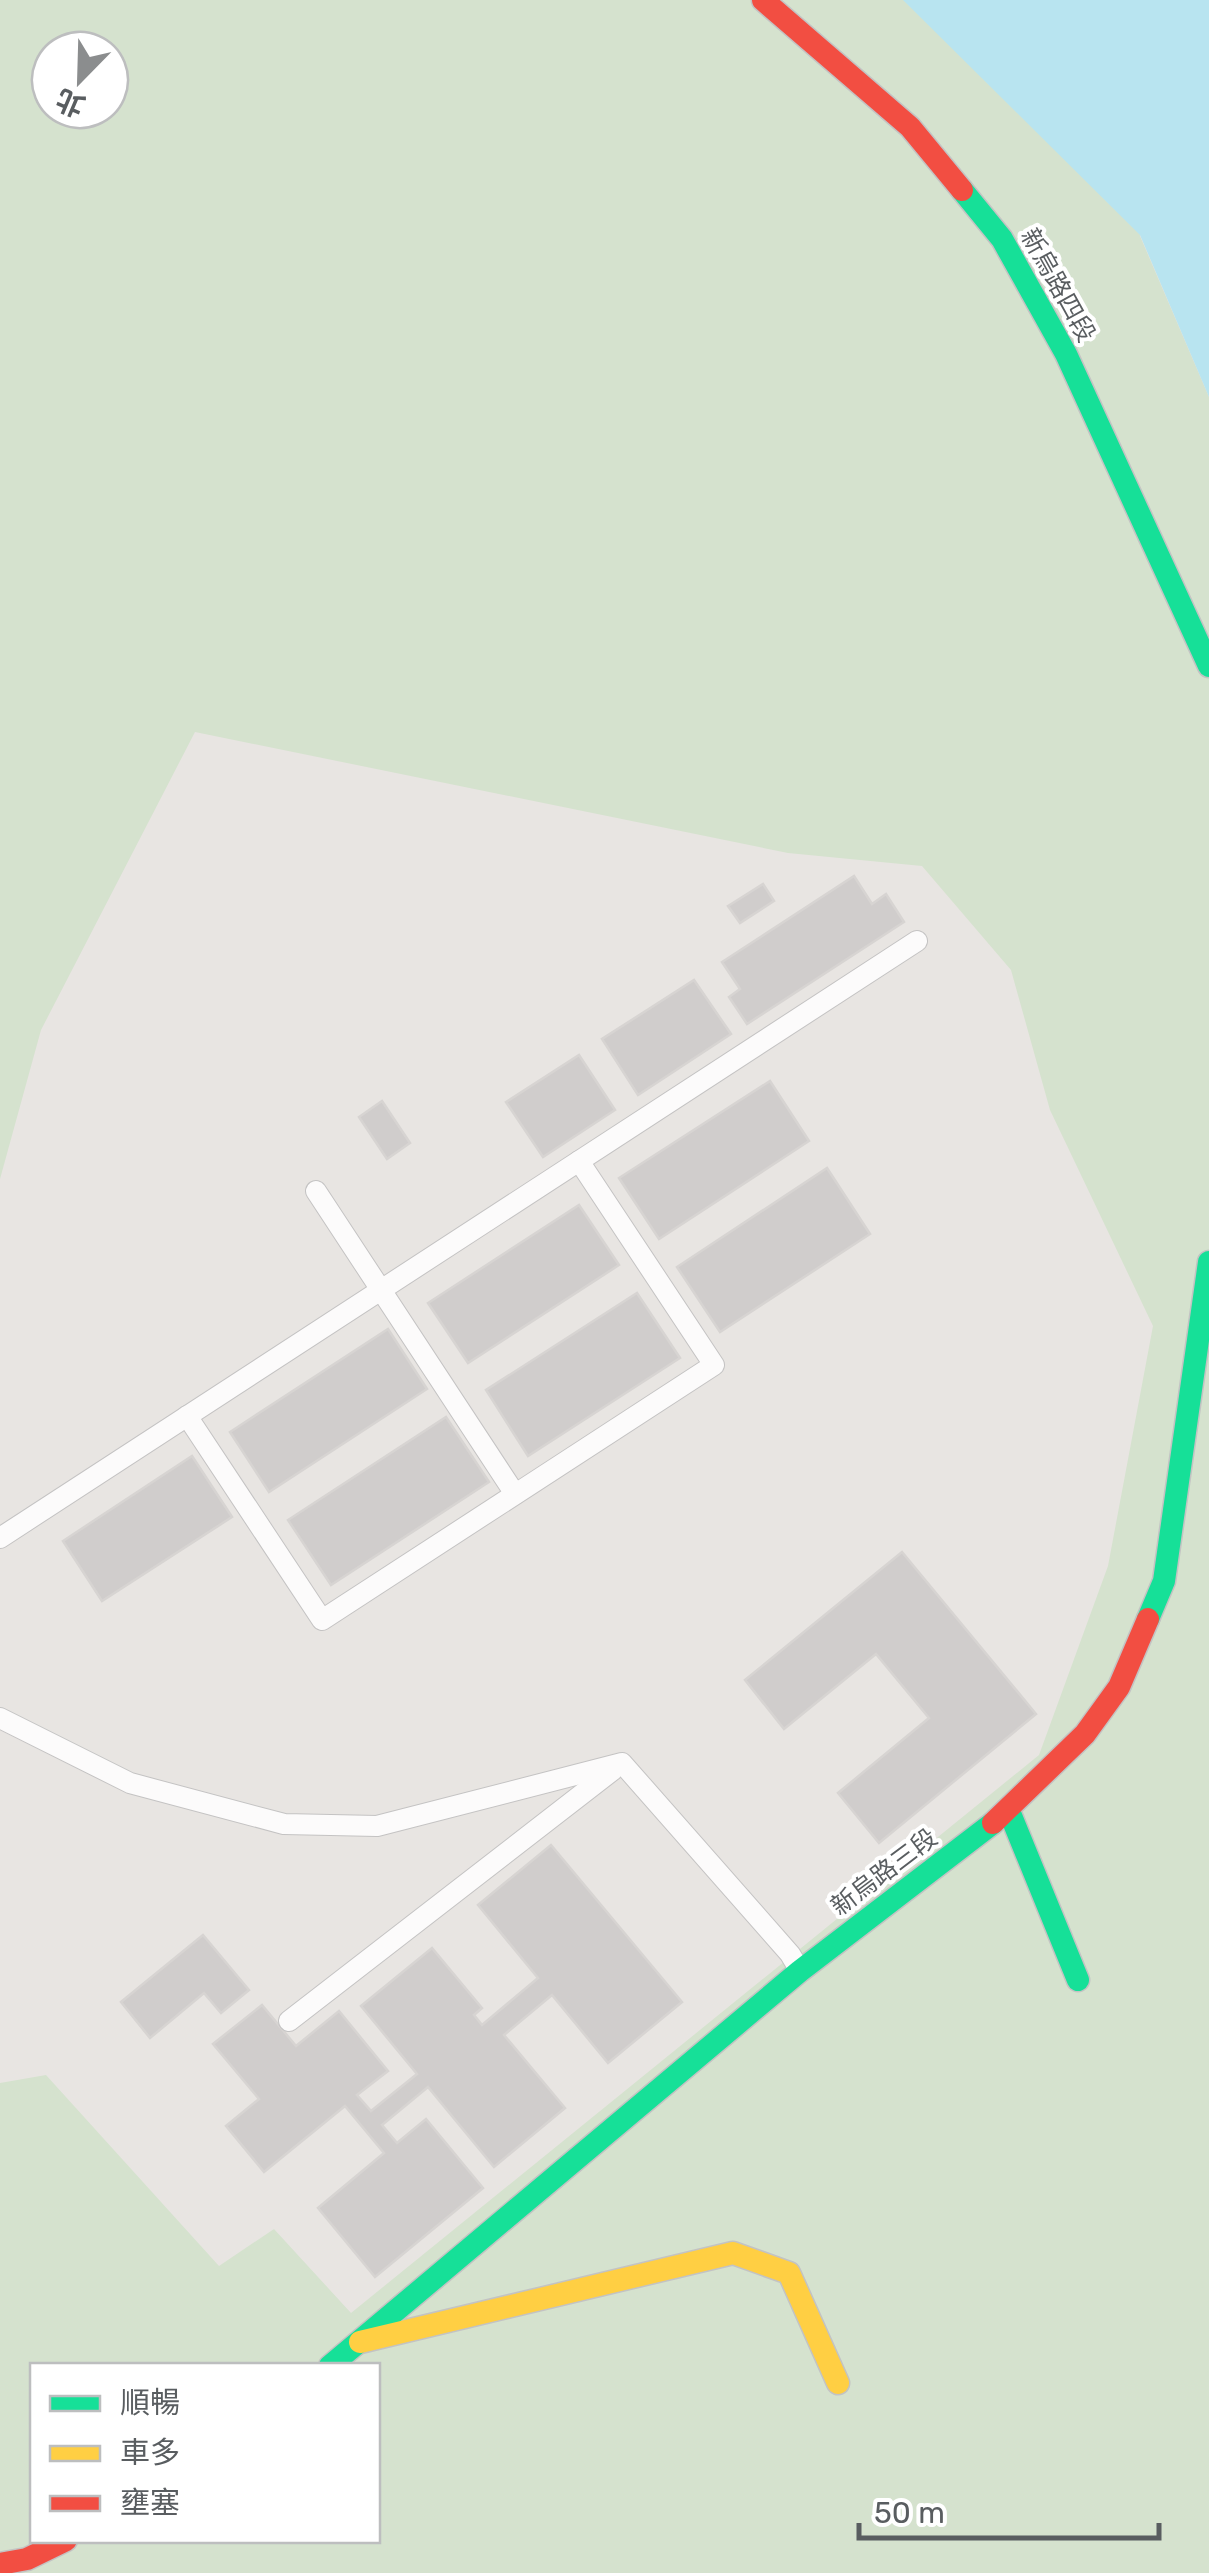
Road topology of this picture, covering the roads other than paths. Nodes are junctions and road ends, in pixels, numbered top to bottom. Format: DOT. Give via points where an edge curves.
graph roads {
  1 [pos="763,0"];
  2 [pos="1209,666"];
  3 [pos="916,942"];
  4 [pos="579,1161"];
  5 [pos="316,1191"];
  6 [pos="1209,1262"];
  7 [pos="380,1290"];
  8 [pos="187,1416"];
  9 [pos="515,1494"];
  10 [pos="0,1538"];
  11 [pos="0,1718"];
  12 [pos="622,1763"];
  13 [pos="1010,1811"];
  14 [pos="800,1971"];
  15 [pos="1078,1980"];
  16 [pos="288,2021"];
  17 [pos="360,2342"];
  18 [pos="334,2363"];
  19 [pos="838,2382"];
  20 [pos="60,2543"];
  21 [pos="0,2564"];
  1 -- 2 [label="main road, 新烏路四段" via="910,127 1002,239 1066,354"];
  3 -- 4 [label="lane"];
  4 -- 7 [label="lane"];
  4 -- 9 [label="lane" via="714,1365"];
  5 -- 7 [label="lane"];
  6 -- 13 [label="main road, 新烏路三段" via="1164,1581 1119,1686 1085,1734"];
  7 -- 8 [label="lane"];
  7 -- 9 [label="lane"];
  8 -- 9 [label="lane" via="322,1620"];
  8 -- 10 [label="lane"];
  11 -- 12 [label="lane" via="130,1782 284,1824 377,1826"];
  12 -- 14 [label="lane"];
  12 -- 16 [label="lane"];
  13 -- 14 [label="main road, 新烏路三段"];
  13 -- 15 [label="main road"];
  14 -- 17 [label="main road, 新烏路三段"];
  17 -- 18 [label="main road, 新烏路三段"];
  17 -- 19 [label="main road" via="733,2254 789,2274"];
  20 -- 21 [label="main road"];
}
